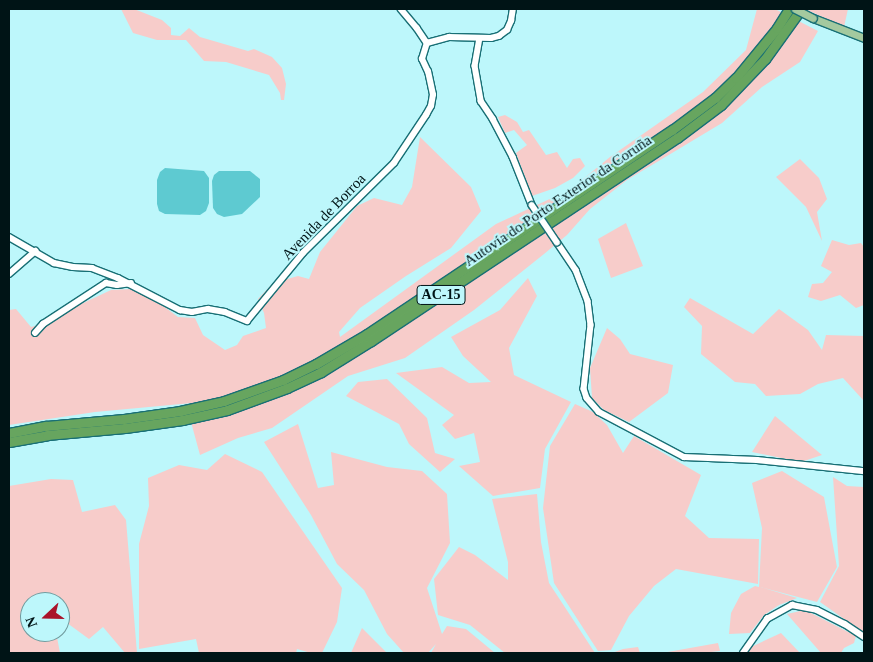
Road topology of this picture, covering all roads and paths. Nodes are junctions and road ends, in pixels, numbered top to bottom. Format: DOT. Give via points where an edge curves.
graph roads {
  1 [pos="401,9"];
  2 [pos="513,9"];
  3 [pos="789,9"];
  4 [pos="795,9"];
  5 [pos="801,9"];
  6 [pos="480,38"];
  7 [pos="864,38"];
  8 [pos="427,43"];
  9 [pos="9,237"];
  10 [pos="35,251"];
  11 [pos="9,274"];
  12 [pos="131,283"];
  13 [pos="35,332"];
  14 [pos="9,433"];
  15 [pos="9,442"];
  16 [pos="864,471"];
  17 [pos="864,637"];
  18 [pos="743,653"];
  1 -- 8 [label="street"];
  2 -- 6 [label="street" via="507,30 499,36"];
  3 -- 14 [label="highway, Autovía do Porto Exterior da Coruña / AC-15" via="778,28 736,78 686,120 316,364 283,380 224,401 180,411"];
  4 -- 7 [label="main road, bridge"];
  5 -- 15 [label="highway, Autovía do Porto Exterior da Coruña / AC-15" via="765,59 714,110 371,342 321,372 227,410 182,420"];
  6 -- 8 [label="street" via="449,37"];
  6 -- 16 [label="street, bridge" via="474,66 481,101 513,157 532,205 576,270 588,301 591,325 584,389 599,412 684,457 757,460"];
  8 -- 12 [label="street, Avenida de Borroa" via="422,59 433,95 426,115 394,163 303,253 247,321 208,309 180,310"];
  9 -- 10 [label="street, Avenida de Borroa"];
  10 -- 11 [label="street"];
  10 -- 12 [label="street, Avenida de Borroa" via="54,263 92,268"];
  12 -- 13 [label="street" via="117,286 106,283"];
  17 -- 18 [label="street" via="817,610 792,605 767,619"];
}
